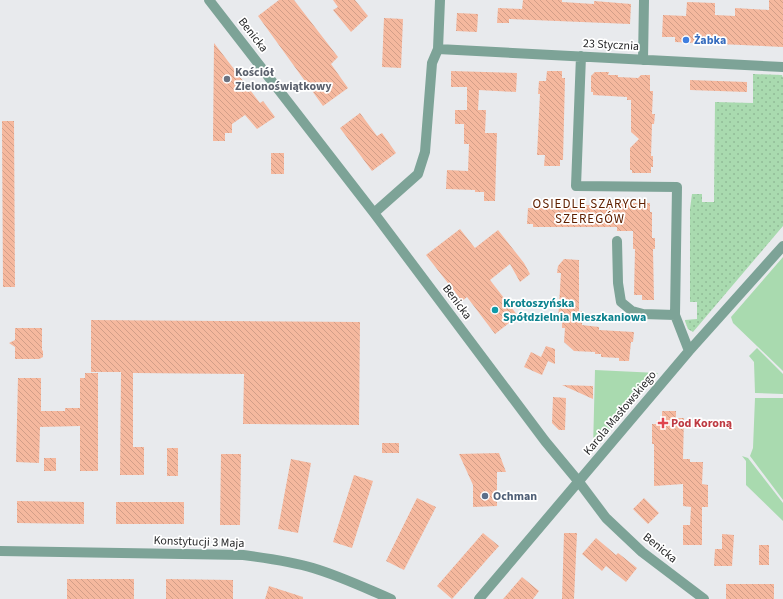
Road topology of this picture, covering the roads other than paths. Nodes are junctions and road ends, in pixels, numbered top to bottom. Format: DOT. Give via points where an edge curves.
graph roads {
  1 [pos="210,0"];
  2 [pos="440,0"];
  3 [pos="644,0"];
  4 [pos="438,49"];
  5 [pos="581,56"];
  6 [pos="643,60"];
  7 [pos="783,66"];
  8 [pos="374,213"];
  9 [pos="617,241"];
  10 [pos="783,246"];
  11 [pos="675,315"];
  12 [pos="689,351"];
  13 [pos="579,482"];
  14 [pos="0,551"];
  15 [pos="391,599"];
  16 [pos="480,599"];
  17 [pos="704,599"];
  1 -- 8 [label="street, Benicka"];
  2 -- 4 [label="street"];
  3 -- 6 [label="street"];
  4 -- 5 [label="street, 23 Stycznia"];
  4 -- 8 [label="street" via="432,63 425,152 418,174"];
  5 -- 6 [label="street, 23 Stycznia"];
  5 -- 11 [label="street" via="576,186 677,187"];
  6 -- 7 [label="street, 23 Stycznia"];
  8 -- 13 [label="street, Benicka" via="545,441"];
  9 -- 11 [label="street" via="620,302 632,311 643,314"];
  10 -- 12 [label="street, Karola Masłowskiego"];
  11 -- 12 [label="street"];
  12 -- 13 [label="street, Karola Masłowskiego"];
  13 -- 16 [label="street, Karola Masłowskiego"];
  13 -- 17 [label="street, Benicka" via="606,518 642,552"];
  14 -- 15 [label="street, Konstytucji 3 Maja" via="243,555 312,568"];
}
